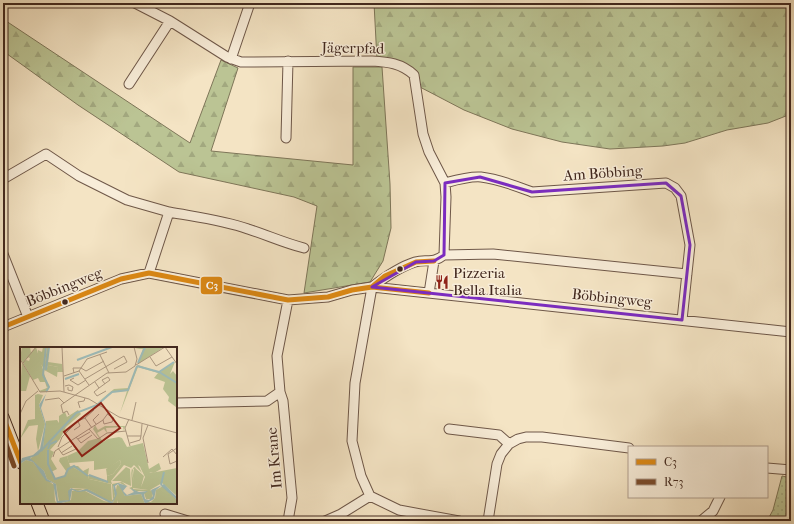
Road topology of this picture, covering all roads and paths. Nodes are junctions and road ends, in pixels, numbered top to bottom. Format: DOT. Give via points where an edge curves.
graph roads {
  1 [pos="135,3"];
  2 [pos="250,3"];
  3 [pos="170,21"];
  4 [pos="231,59"];
  5 [pos="288,61"];
  6 [pos="129,84"];
  7 [pos="286,138"];
  8 [pos="3,179"];
  9 [pos="445,183"];
  10 [pos="169,212"];
  11 [pos="304,248"];
  12 [pos="3,254"];
  13 [pos="444,254"];
  14 [pos="434,261"];
  15 [pos="149,273"];
  16 [pos="687,274"];
  17 [pos="372,287"];
  18 [pos="429,293"];
  19 [pos="288,300"];
  20 [pos="28,317"];
  21 [pos="682,320"];
  22 [pos="3,327"];
  23 [pos="791,332"];
  24 [pos="280,392"];
  25 [pos="177,403"];
  26 [pos="3,417"];
  27 [pos="449,429"];
  28 [pos="509,444"];
  29 [pos="628,448"];
  30 [pos="20,460"];
  31 [pos="768,468"];
  32 [pos="791,470"];
  33 [pos="370,496"];
  34 [pos="719,498"];
  35 [pos="37,504"];
  36 [pos="164,514"];
  37 [pos="44,521"];
  38 [pos="188,521"];
  39 [pos="288,521"];
  40 [pos="325,521"];
  41 [pos="459,521"];
  42 [pos="488,521"];
  43 [pos="701,521"];
  1 -- 3 [label="street, Jägerpfad"];
  2 -- 4 [label="street"];
  3 -- 4 [label="street, Jägerpfad"];
  3 -- 6 [label="street"];
  4 -- 5 [label="street, Jägerpfad" via="241,62"];
  5 -- 7 [label="street"];
  5 -- 9 [label="street, Jägerpfad" via="392,62 407,68 414,75 423,134"];
  8 -- 10 [label="street" via="46,154 79,176 127,200"];
  9 -- 13 [label="street"];
  9 -- 16 [label="street, Am Böbbing" via="480,177 515,185 532,192 666,183 675,188 681,196 690,245"];
  10 -- 11 [label="street" via="225,222"];
  10 -- 15 [label="street"];
  12 -- 20 [label="street"];
  13 -- 14 [label="street"];
  13 -- 16 [label="street" via="493,254"];
  14 -- 17 [label="street, Böbbingweg" via="416,262 385,276"];
  14 -- 18 [label="street"];
  15 -- 19 [label="street, Böbbingweg"];
  15 -- 20 [label="street, Böbbingweg" via="121,279"];
  16 -- 21 [label="street, Am Böbbing"];
  17 -- 18 [label="street, Böbbingweg"];
  17 -- 19 [label="street, Böbbingweg" via="328,296"];
  17 -- 33 [label="street" via="355,383 352,441 361,476"];
  18 -- 21 [label="street, Böbbingweg"];
  19 -- 24 [label="street, Im Krane" via="277,356"];
  20 -- 22 [label="street, Böbbingweg"];
  21 -- 23 [label="street, Böbbingweg"];
  24 -- 25 [label="street" via="267,401"];
  24 -- 39 [label="street, Im Krane" via="292,498"];
  26 -- 30 [label="main road"];
  27 -- 28 [label="street" via="499,435"];
  28 -- 29 [label="street" via="526,437 542,436"];
  28 -- 42 [label="street" via="497,464"];
  31 -- 32 [label="street"];
  33 -- 40 [label="street"];
  33 -- 41 [label="street" via="399,510"];
  34 -- 43 [label="street" via="712,511"];
  35 -- 37 [label="main road"];
  36 -- 38 [label="street"];
}
